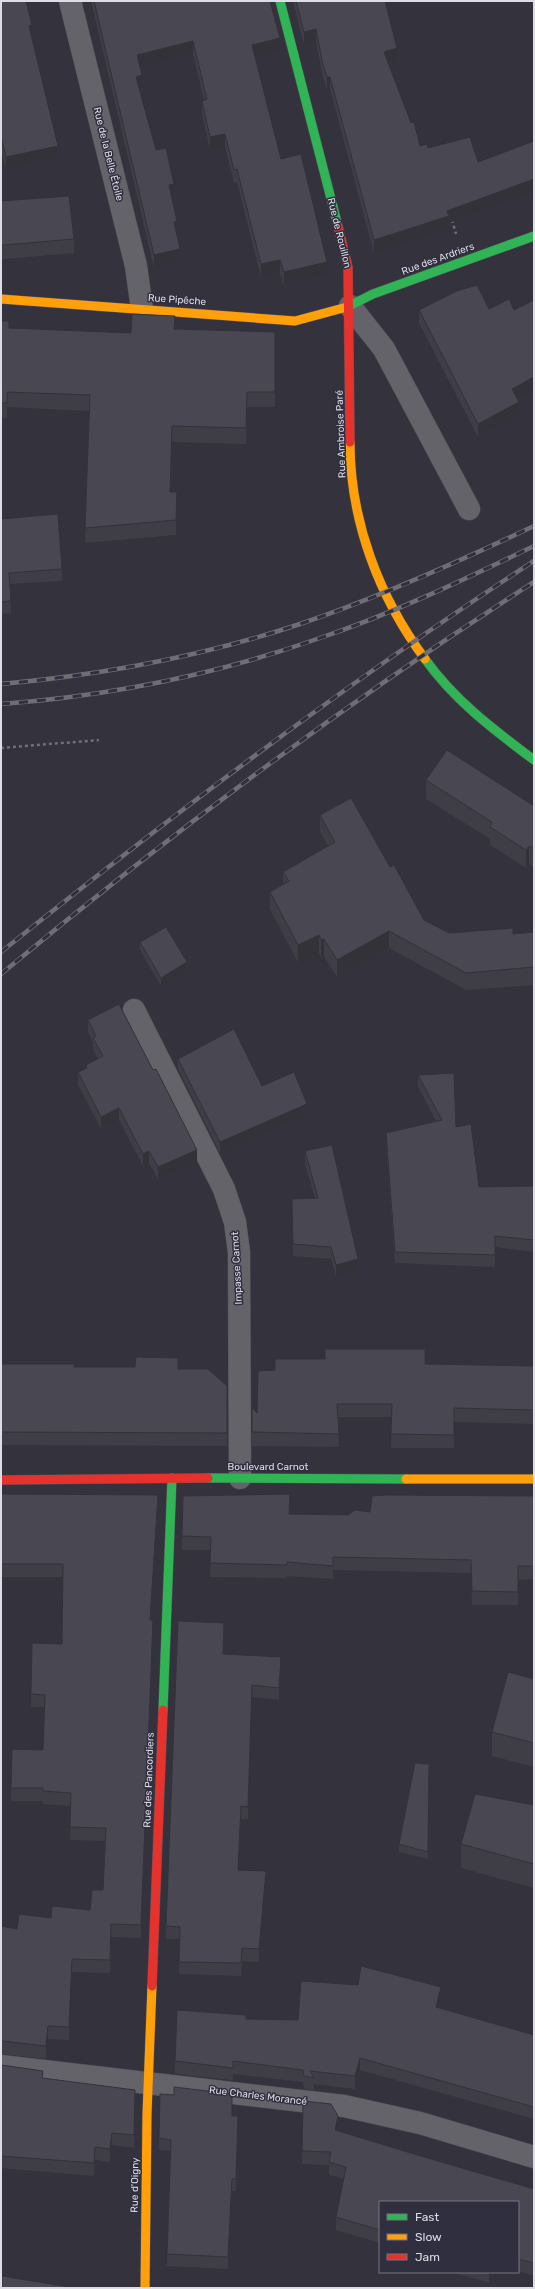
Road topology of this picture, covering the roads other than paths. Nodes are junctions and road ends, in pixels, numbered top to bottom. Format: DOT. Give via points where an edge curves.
graph roads {
  1 [pos="70,1"];
  2 [pos="280,1"];
  3 [pos="534,236"];
  4 [pos="1,299"];
  5 [pos="350,306"];
  6 [pos="142,309"];
  7 [pos="469,509"];
  8 [pos="534,760"];
  9 [pos="134,1010"];
  10 [pos="172,1478"];
  11 [pos="240,1478"];
  12 [pos="534,1479"];
  13 [pos="1,1480"];
  14 [pos="1,2066"];
  15 [pos="149,2083"];
  16 [pos="534,2157"];
  17 [pos="145,2288"];
  1 -- 6 [label="street, Rue de la Belle Étoile" via="136,266"];
  2 -- 5 [label="street, Rue de Rouillon" via="348,267"];
  3 -- 5 [label="street, Rue des Ardriers" via="373,294"];
  4 -- 6 [label="street, Rue Pipêche"];
  5 -- 6 [label="street, Rue Pipêche" via="295,321"];
  5 -- 7 [label="street" via="384,349"];
  5 -- 8 [label="street, Rue Ambroise Paré" via="351,462 362,531 385,596 400,626 440,679 496,734"];
  9 -- 11 [label="street, Impasse Carnot" via="224,1189 235,1222 239,1252"];
  10 -- 11 [label="street, Boulevard Carnot"];
  10 -- 13 [label="street, Boulevard Carnot"];
  10 -- 15 [label="street, Rue des Pancordiers"];
  11 -- 12 [label="street, Boulevard Carnot"];
  14 -- 15 [label="street, Rue Charles Morancé"];
  15 -- 16 [label="street, Rue Charles Morancé" via="344,2106 420,2123"];
  15 -- 17 [label="street, Rue d'Oigny"];
}
